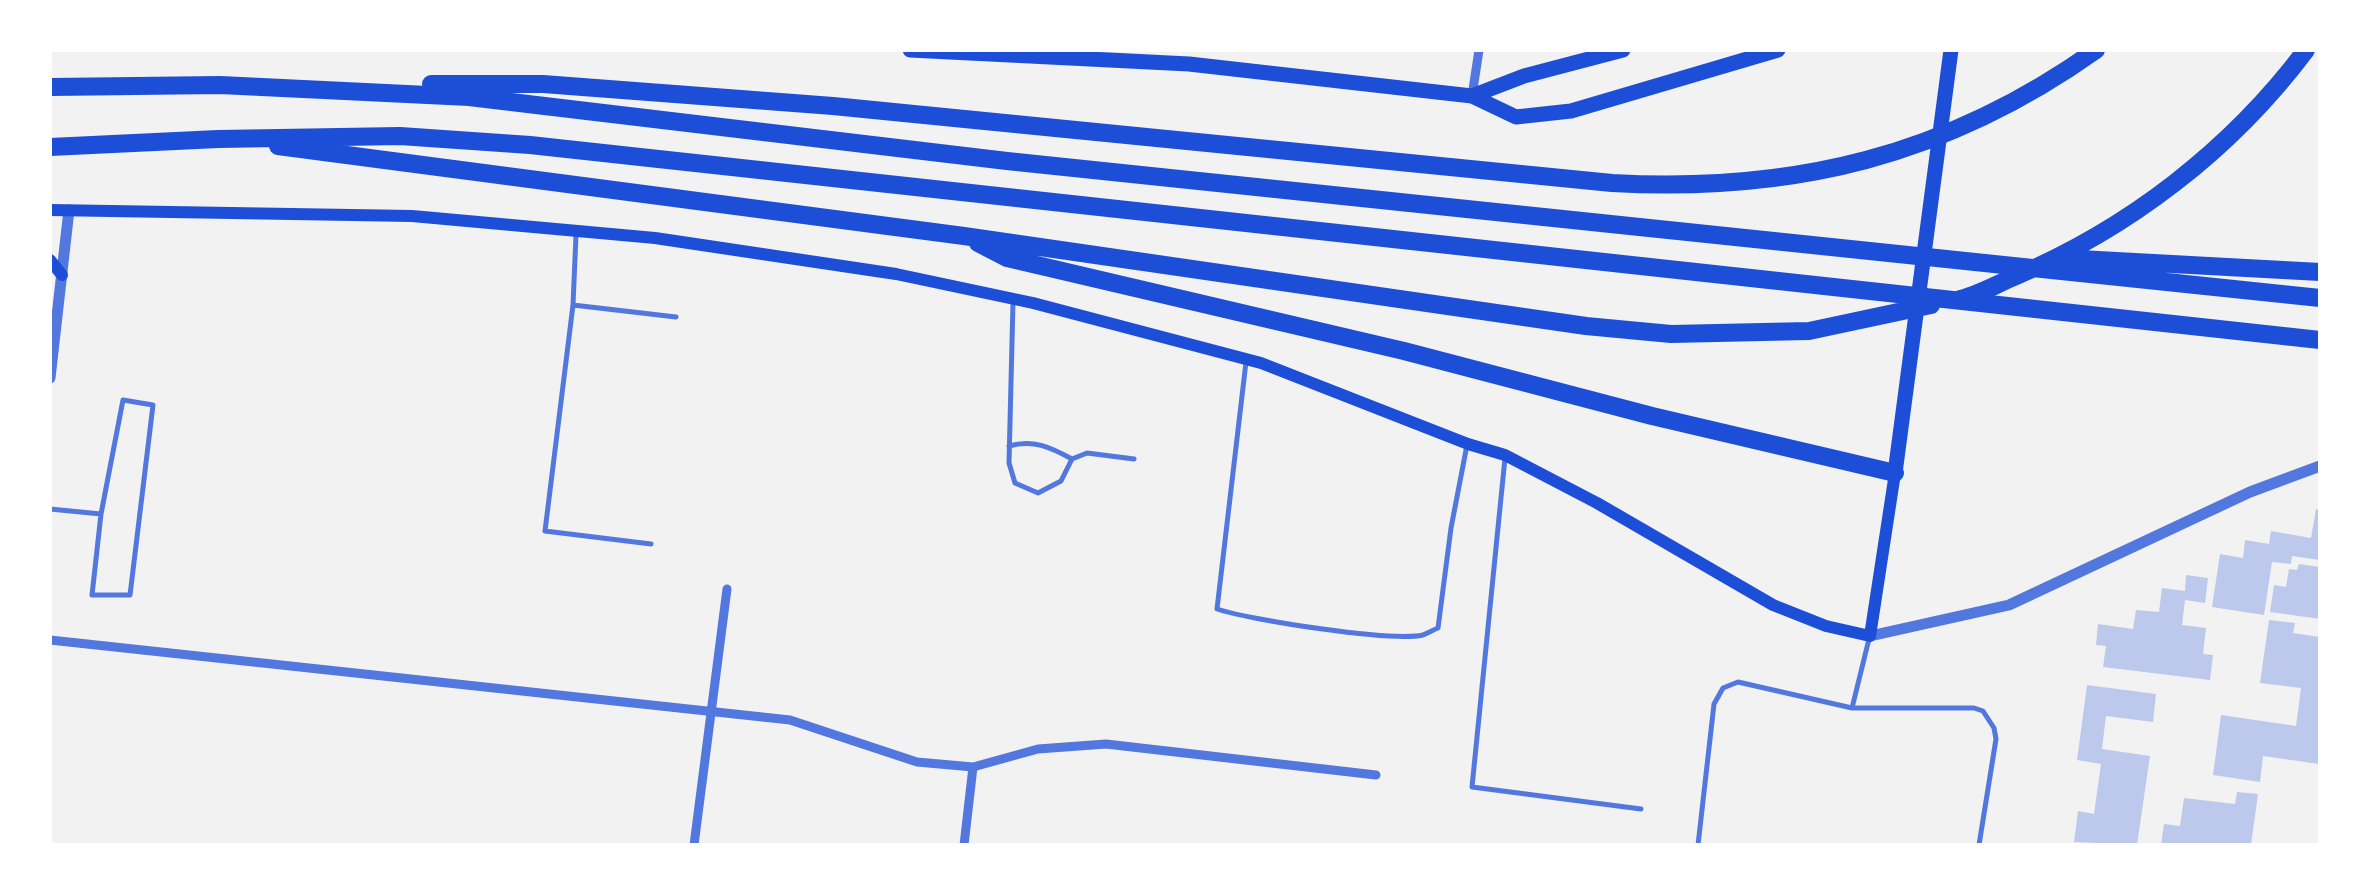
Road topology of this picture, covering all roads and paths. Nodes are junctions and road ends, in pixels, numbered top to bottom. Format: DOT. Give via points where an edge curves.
graph roads {
  1 [pos="910,50"];
  2 [pos="1480,50"];
  3 [pos="1623,50"];
  4 [pos="1778,50"];
  5 [pos="1951,50"];
  6 [pos="2096,50"];
  7 [pos="2306,50"];
  8 [pos="1190,57"];
  9 [pos="220,85"];
  10 [pos="50,87"];
  11 [pos="1472,96"];
  12 [pos="218,138"];
  13 [pos="50,147"];
  14 [pos="50,210"];
  15 [pos="69,210"];
  16 [pos="576,232"];
  17 [pos="964,236"];
  18 [pos="1860,252"];
  19 [pos="50,260"];
  20 [pos="2320,272"];
  21 [pos="62,275"];
  22 [pos="2320,298"];
  23 [pos="1014,299"];
  24 [pos="572,305"];
  25 [pos="676,318"];
  26 [pos="2320,340"];
  27 [pos="1246,359"];
  28 [pos="50,378"];
  29 [pos="1468,444"];
  30 [pos="1008,446"];
  31 [pos="1505,456"];
  32 [pos="1072,458"];
  33 [pos="1134,458"];
  34 [pos="2320,466"];
  35 [pos="1895,474"];
  36 [pos="50,509"];
  37 [pos="101,514"];
  38 [pos="651,544"];
  39 [pos="727,589"];
  40 [pos="1870,636"];
  41 [pos="50,640"];
  42 [pos="1852,708"];
  43 [pos="711,710"];
  44 [pos="973,766"];
  45 [pos="1376,775"];
  46 [pos="1641,810"];
  47 [pos="694,845"];
  48 [pos="964,845"];
  49 [pos="1698,845"];
  50 [pos="1979,845"];
  1 -- 8 [label="main road"];
  2 -- 11 [label="street"];
  3 -- 11 [label="main road"];
  4 -- 11 [label="main road" via="1544,116 1516,117"];
  5 -- 35 [label="main road"];
  6 -- 9 [label="highway" via="1969,126 1877,159 1680,187 562,86"];
  7 -- 17 [label="highway" via="2220,144 2136,213 2059,258 1964,298 1810,331 1671,334 1586,326"];
  8 -- 11 [label="main road"];
  9 -- 10 [label="highway"];
  9 -- 18 [label="highway" via="469,97"];
  12 -- 13 [label="highway"];
  12 -- 17 [label="highway"];
  12 -- 26 [label="highway" via="400,136 530,145"];
  14 -- 15 [label="main road"];
  15 -- 16 [label="main road" via="412,216"];
  15 -- 21 [label="street"];
  16 -- 23 [label="main road" via="896,274"];
  16 -- 24 [label="lane"];
  17 -- 35 [label="highway" via="1007,258"];
  18 -- 20 [label="highway"];
  18 -- 22 [label="highway"];
  19 -- 21 [label="main road"];
  21 -- 28 [label="street"];
  23 -- 27 [label="main road"];
  23 -- 30 [label="lane"];
  24 -- 25 [label="lane"];
  24 -- 38 [label="lane" via="545,531"];
  27 -- 29 [label="main road"];
  27 -- 29 [label="lane" via="1217,609 1358,632 1422,635 1438,628"];
  29 -- 31 [label="main road"];
  30 -- 32 [label="lane" via="1026,441"];
  30 -- 32 [label="lane" via="1015,483 1038,492 1061,481"];
  31 -- 40 [label="main road" via="1773,605"];
  31 -- 46 [label="lane" via="1472,787"];
  32 -- 33 [label="lane" via="1088,452"];
  34 -- 40 [label="street" via="2250,492 2009,606"];
  35 -- 40 [label="main road"];
  36 -- 37 [label="lane"];
  37 -- 37 [label="lane" via="92,595 130,595 153,404 123,400"];
  39 -- 43 [label="street"];
  40 -- 42 [label="lane"];
  41 -- 43 [label="street"];
  42 -- 49 [label="lane" via="1738,682 1723,688 1714,704"];
  42 -- 50 [label="lane" via="1983,711 1996,738"];
  43 -- 44 [label="street" via="790,720 917,762"];
  43 -- 47 [label="street"];
  44 -- 45 [label="street" via="1038,749 1106,744"];
  44 -- 48 [label="street"];
}
